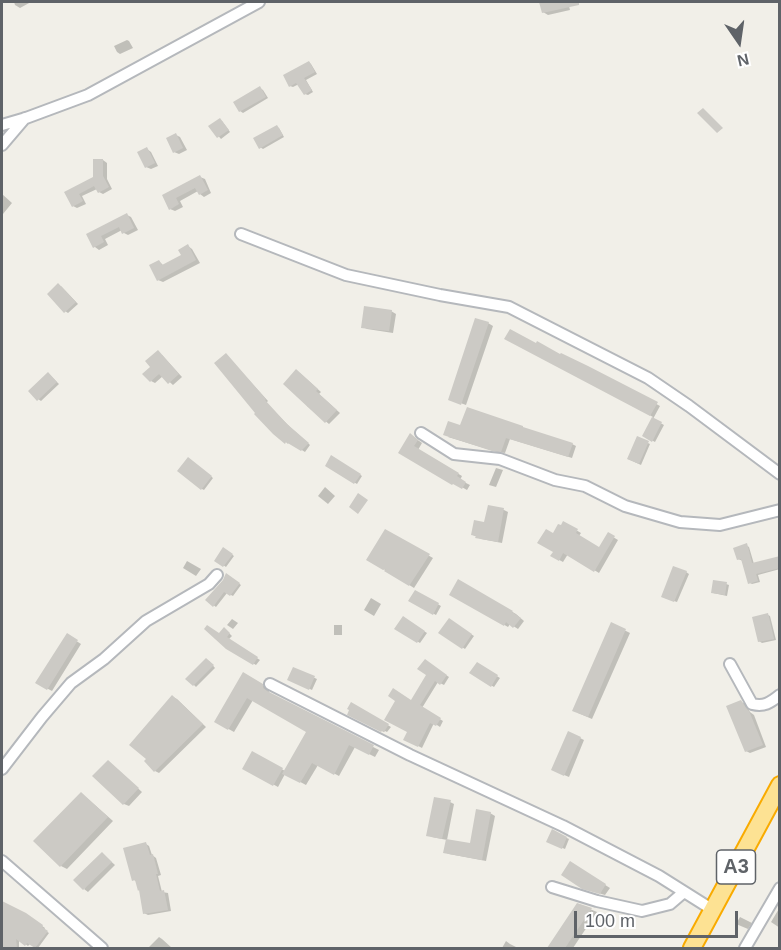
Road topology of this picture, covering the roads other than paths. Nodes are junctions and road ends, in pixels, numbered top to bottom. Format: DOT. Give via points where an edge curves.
graph roads {
  1 [pos="259,2"];
  2 [pos="26,118"];
  3 [pos="2,125"];
  4 [pos="2,145"];
  5 [pos="241,234"];
  6 [pos="421,433"];
  7 [pos="780,474"];
  8 [pos="780,510"];
  9 [pos="217,574"];
  10 [pos="730,664"];
  11 [pos="270,684"];
  12 [pos="780,695"];
  13 [pos="2,769"];
  14 [pos="780,784"];
  15 [pos="2,861"];
  16 [pos="552,887"];
  17 [pos="780,888"];
  18 [pos="684,892"];
  19 [pos="713,910"];
  20 [pos="98,948"];
  21 [pos="692,948"];
  22 [pos="745,948"];
  1 -- 2 [label="street" via="88,95"];
  2 -- 3 [label="street"];
  2 -- 4 [label="street"];
  5 -- 7 [label="street" via="346,275 509,307 648,378"];
  6 -- 8 [label="street" via="454,454 500,459 555,480 585,486 625,506 680,522 720,525"];
  9 -- 13 [label="street" via="209,584 146,621 71,683"];
  10 -- 12 [label="street" via="752,704 771,703"];
  11 -- 18 [label="street" via="563,826"];
  14 -- 19 [label="highway, A3"];
  15 -- 20 [label="street"];
  16 -- 18 [label="street" via="642,911 670,904"];
  17 -- 22 [label="street"];
  18 -- 19 [label="street"];
  19 -- 21 [label="highway, A3"];
}
